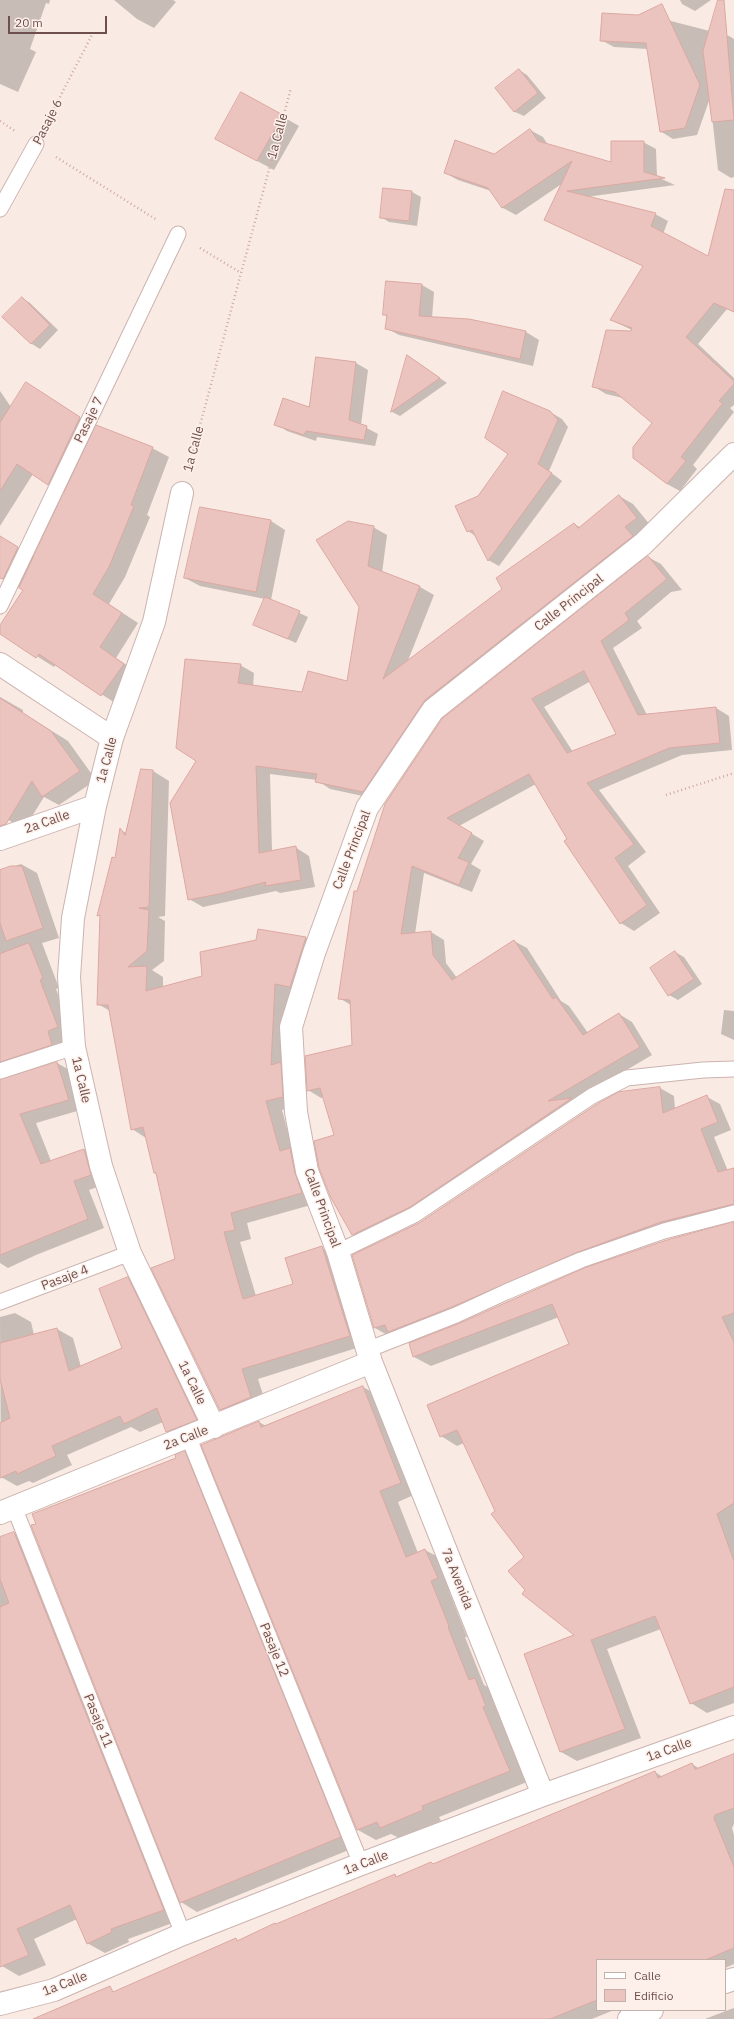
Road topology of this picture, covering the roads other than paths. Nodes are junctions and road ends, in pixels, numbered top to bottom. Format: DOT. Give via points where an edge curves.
graph roads {
  1 [pos="36,144"];
  2 [pos="0,209"];
  3 [pos="178,234"];
  4 [pos="734,454"];
  5 [pos="182,493"];
  6 [pos="0,606"];
  7 [pos="0,664"];
  8 [pos="112,738"];
  9 [pos="94,806"];
  10 [pos="0,839"];
  11 [pos="74,1047"];
  12 [pos="734,1069"];
  13 [pos="0,1071"];
  14 [pos="734,1213"];
  15 [pos="338,1252"];
  16 [pos="130,1253"];
  17 [pos="0,1302"];
  18 [pos="369,1356"];
  19 [pos="214,1428"];
  20 [pos="188,1436"];
  21 [pos="7,1510"];
  22 [pos="734,1727"];
  23 [pos="543,1795"];
  24 [pos="361,1864"];
  25 [pos="184,1934"];
  26 [pos="0,2004"];
  27 [pos="649,2011"];
  28 [pos="629,2019"];
  1 -- 2 [label="lane, Pasaje 6"];
  3 -- 6 [label="lane, Pasaje 7"];
  4 -- 15 [label="street, Calle Principal" via="643,544 433,710 368,808 314,953 292,1028 296,1112 307,1171"];
  5 -- 8 [label="street, 1a Calle" via="154,622"];
  7 -- 8 [label="street"];
  8 -- 9 [label="street, 1a Calle"];
  9 -- 10 [label="street, 2a Calle"];
  9 -- 11 [label="street, 1a Calle" via="73,918 69,977"];
  11 -- 13 [label="lane"];
  11 -- 16 [label="street, 1a Calle" via="101,1166"];
  12 -- 15 [label="lane" via="627,1078 592,1096 414,1215"];
  14 -- 18 [label="lane" via="664,1230 580,1260"];
  15 -- 18 [label="street, Calle Principal"];
  16 -- 17 [label="lane, Pasaje 4"];
  16 -- 19 [label="street, 1a Calle"];
  18 -- 19 [label="street, 2a Calle"];
  18 -- 23 [label="street, 7a Avenida"];
  19 -- 20 [label="street, 2a Calle"];
  20 -- 21 [label="street, 2a Calle"];
  20 -- 24 [label="lane, Pasaje 12"];
  21 -- 25 [label="lane, Pasaje 11"];
  22 -- 23 [label="street, 1a Calle"];
  23 -- 24 [label="street, 1a Calle"];
  24 -- 25 [label="street, 1a Calle"];
  25 -- 26 [label="street, 1a Calle" via="54,1990"];
  27 -- 28 [label="street"];
}
